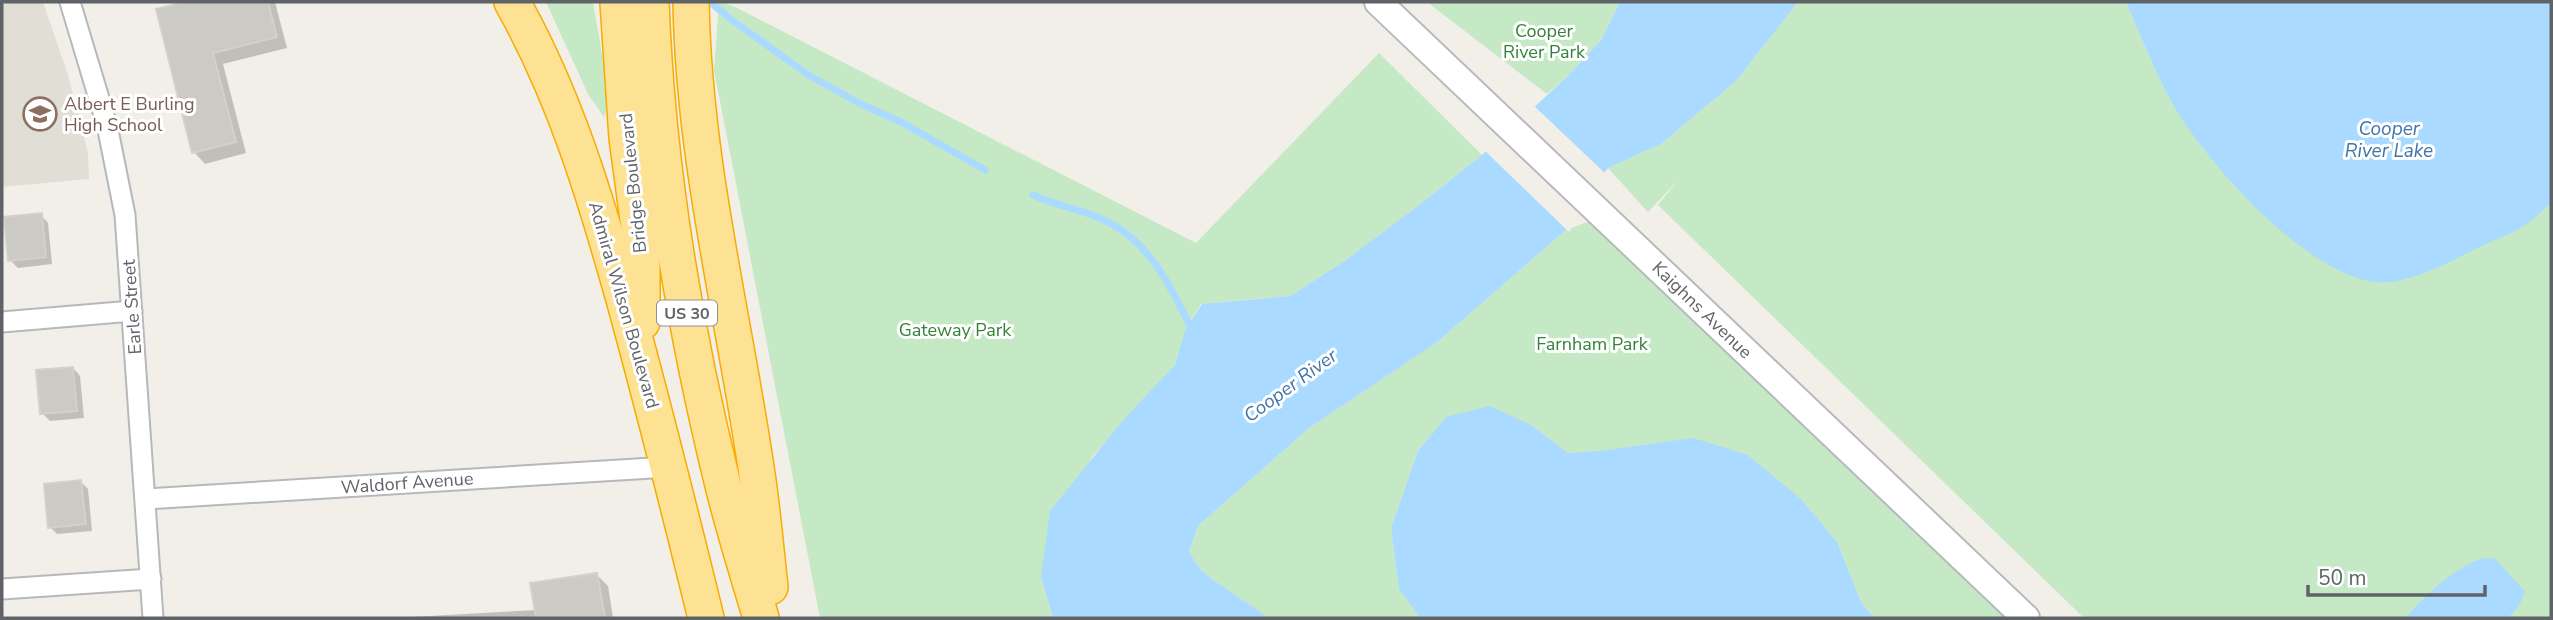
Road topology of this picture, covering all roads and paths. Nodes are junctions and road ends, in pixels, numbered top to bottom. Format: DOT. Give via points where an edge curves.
graph roads {
  1 [pos="70,2"];
  2 [pos="512,2"];
  3 [pos="618,2"];
  4 [pos="651,2"];
  5 [pos="1377,2"];
  6 [pos="692,12"];
  7 [pos="132,311"];
  8 [pos="2,321"];
  9 [pos="642,365"];
  10 [pos="668,467"];
  11 [pos="146,499"];
  12 [pos="151,579"];
  13 [pos="2,589"];
  14 [pos="153,618"];
  15 [pos="706,618"];
  16 [pos="761,618"];
  17 [pos="773,618"];
  18 [pos="2026,618"];
  1 -- 7 [label="street, Earle Street" via="107,125 125,215"];
  2 -- 9 [label="highway, Admiral Wilson Boulevard / US 30" via="544,63 577,143"];
  3 -- 9 [label="highway, Bridge Boulevard" via="627,138 642,249"];
  4 -- 16 [label="highway, US 30" via="656,110 678,265 724,487"];
  5 -- 18 [label="main road, Kaighns Avenue"];
  6 -- 17 [label="highway" via="703,161 758,481"];
  7 -- 8 [label="street"];
  7 -- 11 [label="street, Earle Street"];
  9 -- 10 [label="highway, Admiral Wilson Boulevard / US 30"];
  10 -- 11 [label="street, Waldorf Avenue"];
  10 -- 15 [label="highway, Admiral Wilson Boulevard / US 30"];
  11 -- 12 [label="street, Earle Street"];
  12 -- 13 [label="street"];
  12 -- 14 [label="street, Earle Street"];
}
